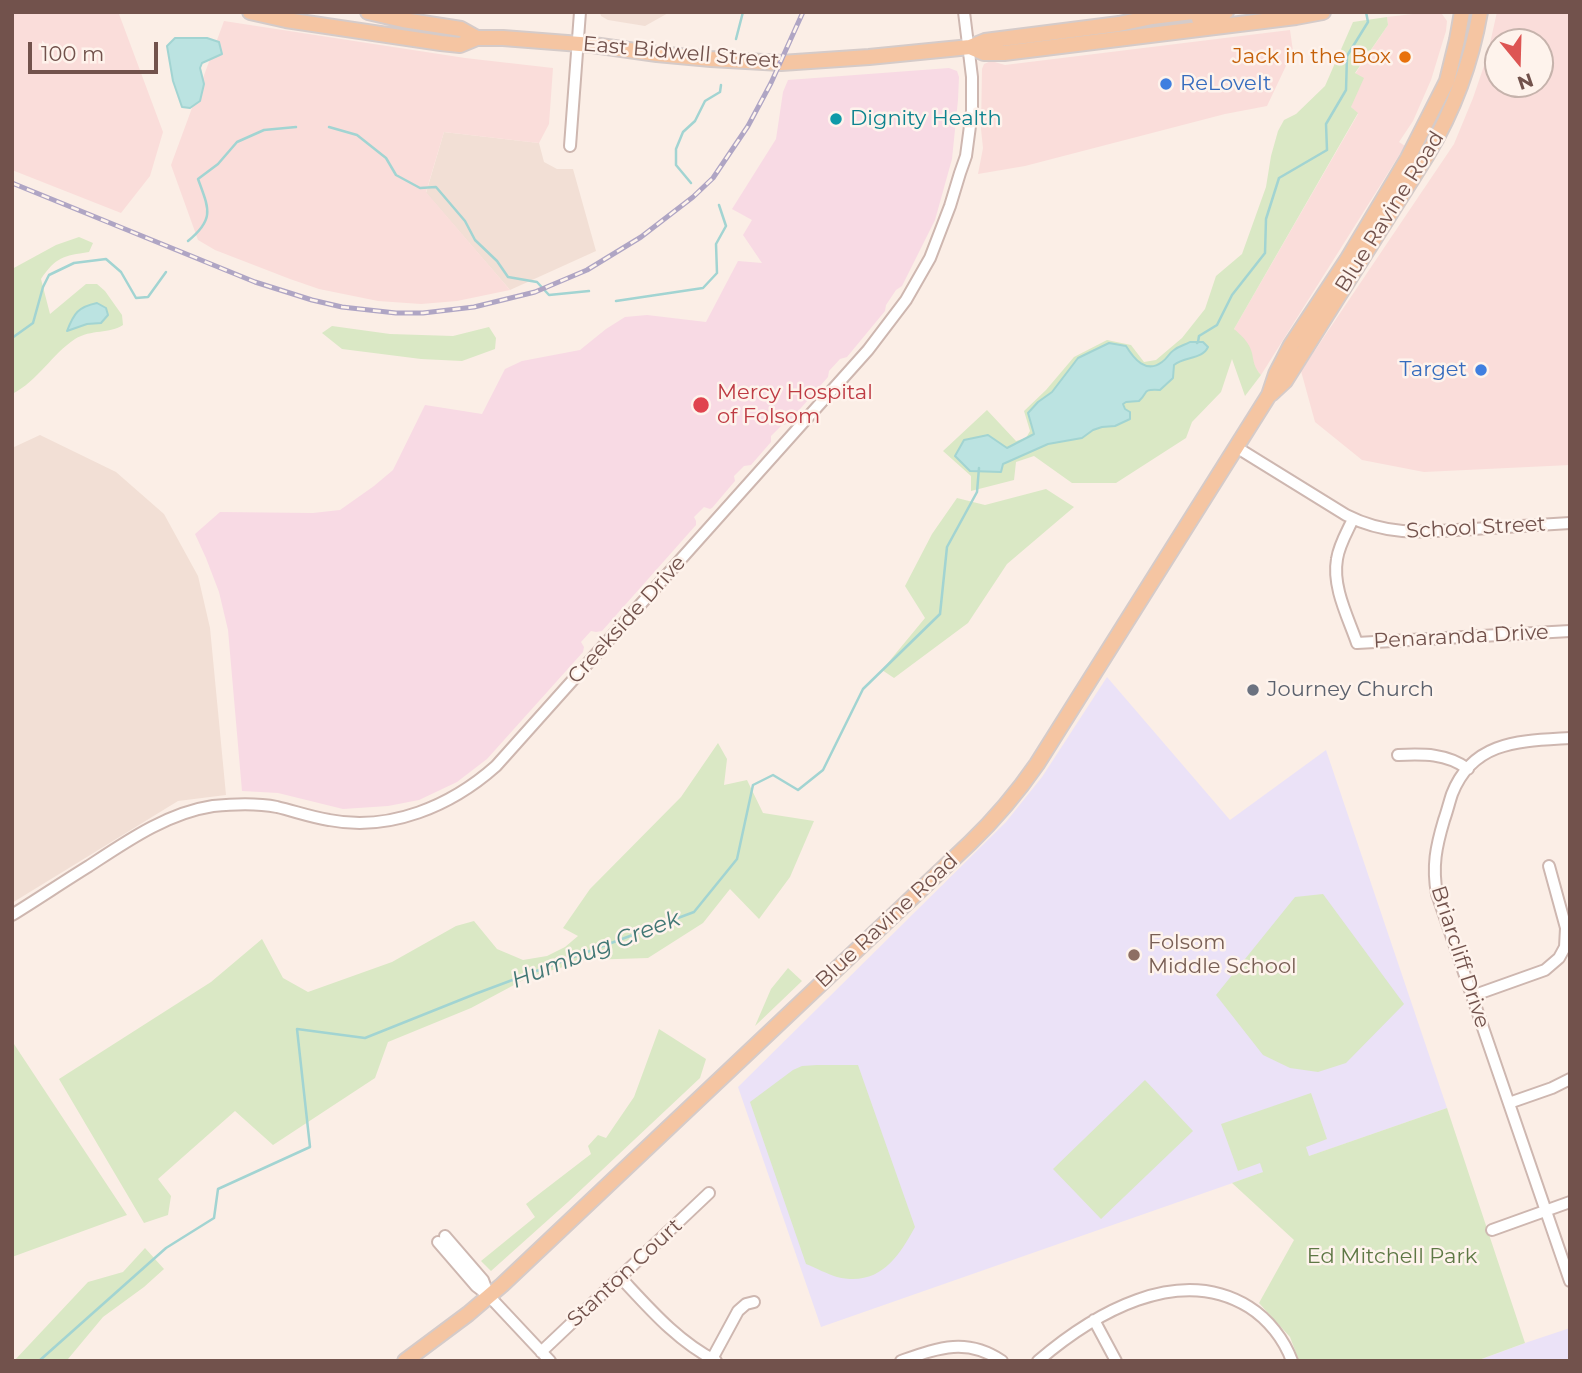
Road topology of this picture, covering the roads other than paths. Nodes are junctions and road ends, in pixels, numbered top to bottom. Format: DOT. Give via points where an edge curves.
graph roads {
  1 [pos="368,12"];
  2 [pos="580,12"];
  3 [pos="964,12"];
  4 [pos="1192,12"];
  5 [pos="1262,12"];
  6 [pos="1323,12"];
  7 [pos="1462,12"];
  8 [pos="1480,12"];
  9 [pos="260,13"];
  10 [pos="1229,18"];
  11 [pos="477,38"];
  12 [pos="578,44"];
  13 [pos="970,47"];
  14 [pos="1419,136"];
  15 [pos="570,146"];
  16 [pos="1410,181"];
  17 [pos="1316,306"];
  18 [pos="1298,360"];
  19 [pos="1269,395"];
  20 [pos="1236,447"];
  21 [pos="1353,519"];
  22 [pos="1570,523"];
  23 [pos="1570,631"];
  24 [pos="1570,738"];
  25 [pos="1398,755"];
  26 [pos="1468,769"];
  27 [pos="1549,866"];
  28 [pos="12,915"];
  29 [pos="1472,996"];
  30 [pos="1570,1079"];
  31 [pos="1509,1103"];
  32 [pos="709,1193"];
  33 [pos="1570,1202"];
  34 [pos="1546,1211"];
  35 [pos="1492,1230"];
  36 [pos="441,1239"];
  37 [pos="620,1277"];
  38 [pos="1570,1281"];
  39 [pos="489,1296"];
  40 [pos="754,1302"];
  41 [pos="1094,1320"];
  42 [pos="541,1352"];
  43 [pos="714,1360"];
  44 [pos="405,1361"];
  45 [pos="550,1361"];
  46 [pos="901,1361"];
  47 [pos="1002,1361"];
  48 [pos="1038,1361"];
  49 [pos="1116,1361"];
  50 [pos="1292,1361"];
  1 -- 11 [label="main road, East Bidwell Street" via="461,29"];
  2 -- 12 [label="street"];
  3 -- 13 [label="street, Creekside Drive"];
  4 -- 13 [label="main road, East Bidwell Street" via="985,41"];
  5 -- 10 [label="main road"];
  6 -- 10 [label="main road, East Bidwell Street"];
  7 -- 14 [label="main road, Blue Ravine Road" via="1447,81"];
  8 -- 16 [label="main road, Blue Ravine Road" via="1456,99"];
  9 -- 11 [label="main road, East Bidwell Street" via="441,43 460,45"];
  10 -- 13 [label="main road, East Bidwell Street" via="1131,38 1004,53"];
  11 -- 12 [label="main road, East Bidwell Street"];
  12 -- 13 [label="main road, East Bidwell Street" via="752,62"];
  12 -- 15 [label="street"];
  13 -- 28 [label="street, Creekside Drive" via="972,93 966,156 938,239 906,300 869,350 486,776 436,806 379,821 332,821 254,805 192,811 142,832"];
  14 -- 16 [label="main road" via="1421,152 1410,170"];
  14 -- 17 [label="main road, Blue Ravine Road"];
  16 -- 18 [label="main road, Blue Ravine Road"];
  17 -- 18 [label="main road" via="1314,321 1295,354"];
  17 -- 19 [label="main road, Blue Ravine Road" via="1291,345"];
  18 -- 19 [label="main road, Blue Ravine Road"];
  19 -- 20 [label="main road, Blue Ravine Road"];
  20 -- 21 [label="street, School Street"];
  20 -- 39 [label="main road, Blue Ravine Road" via="1037,764 998,814"];
  21 -- 22 [label="street, School Street" via="1413,533"];
  21 -- 23 [label="street, Penaranda Drive" via="1337,556 1336,577 1357,643"];
  24 -- 26 [label="street, Briarcliff Drive" via="1510,743"];
  25 -- 26 [label="street" via="1435,755"];
  26 -- 29 [label="street, Briarcliff Drive" via="1452,794 1434,867 1437,894"];
  27 -- 29 [label="street" via="1566,928 1562,953 1545,970"];
  29 -- 31 [label="street, Briarcliff Drive"];
  30 -- 31 [label="street"];
  31 -- 34 [label="street, Briarcliff Drive"];
  32 -- 37 [label="street, Stanton Court"];
  33 -- 34 [label="street"];
  34 -- 35 [label="street"];
  34 -- 38 [label="street, Briarcliff Drive"];
  36 -- 39 [label="street" via="476,1286"];
  37 -- 42 [label="street, Stanton Court"];
  37 -- 43 [label="street" via="679,1336"];
  39 -- 42 [label="street"];
  39 -- 44 [label="main road, Blue Ravine Road"];
  40 -- 43 [label="street" via="738,1311"];
  41 -- 48 [label="street"];
  41 -- 49 [label="street"];
  41 -- 50 [label="street" via="1158,1294 1210,1291 1239,1301 1264,1318"];
  42 -- 45 [label="street"];
  46 -- 47 [label="street" via="957,1346 981,1350"];
}
